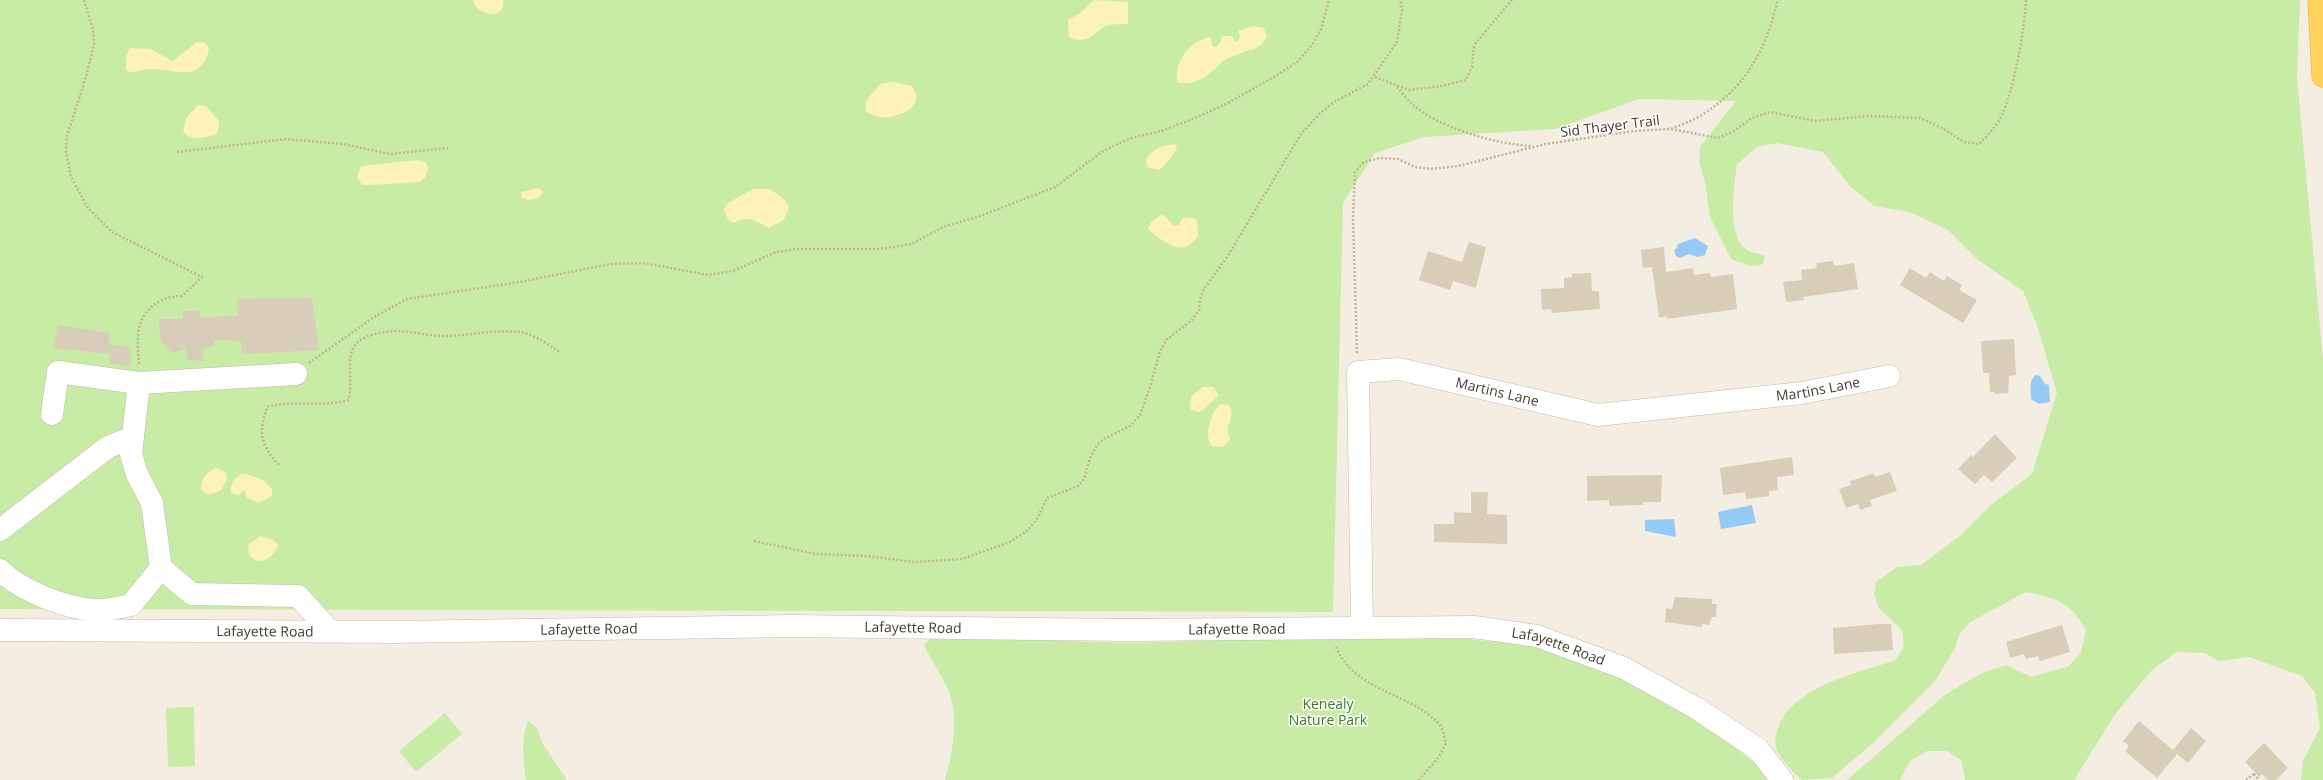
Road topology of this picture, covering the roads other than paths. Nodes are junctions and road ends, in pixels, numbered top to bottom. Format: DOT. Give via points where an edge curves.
graph roads {
  1 [pos="2319,0"];
  2 [pos="2323,76"];
  3 [pos="296,374"];
  4 [pos="1889,376"];
  5 [pos="139,383"];
  6 [pos="52,414"];
  7 [pos="132,437"];
  8 [pos="0,530"];
  9 [pos="161,568"];
  10 [pos="0,570"];
  11 [pos="1362,626"];
  12 [pos="0,630"];
  13 [pos="330,631"];
  14 [pos="1782,780"];
  1 -- 2 [label="highway"];
  3 -- 5 [label="street"];
  4 -- 11 [label="street, Martins Lane" via="1802,393 1598,415 1399,369 1358,372"];
  5 -- 6 [label="street" via="58,372"];
  5 -- 7 [label="street"];
  7 -- 8 [label="street" via="108,446"];
  7 -- 9 [label="street" via="131,454 137,474 152,503"];
  9 -- 10 [label="street" via="131,605 95,610 51,600 10,580"];
  9 -- 13 [label="street" via="192,594 298,596"];
  11 -- 13 [label="street, Lafayette Road" via="1130,630 792,626"];
  11 -- 14 [label="street, Lafayette Road" via="1474,627 1529,635 1617,665 1696,708 1758,749"];
  12 -- 13 [label="street, Lafayette Road"];
}
